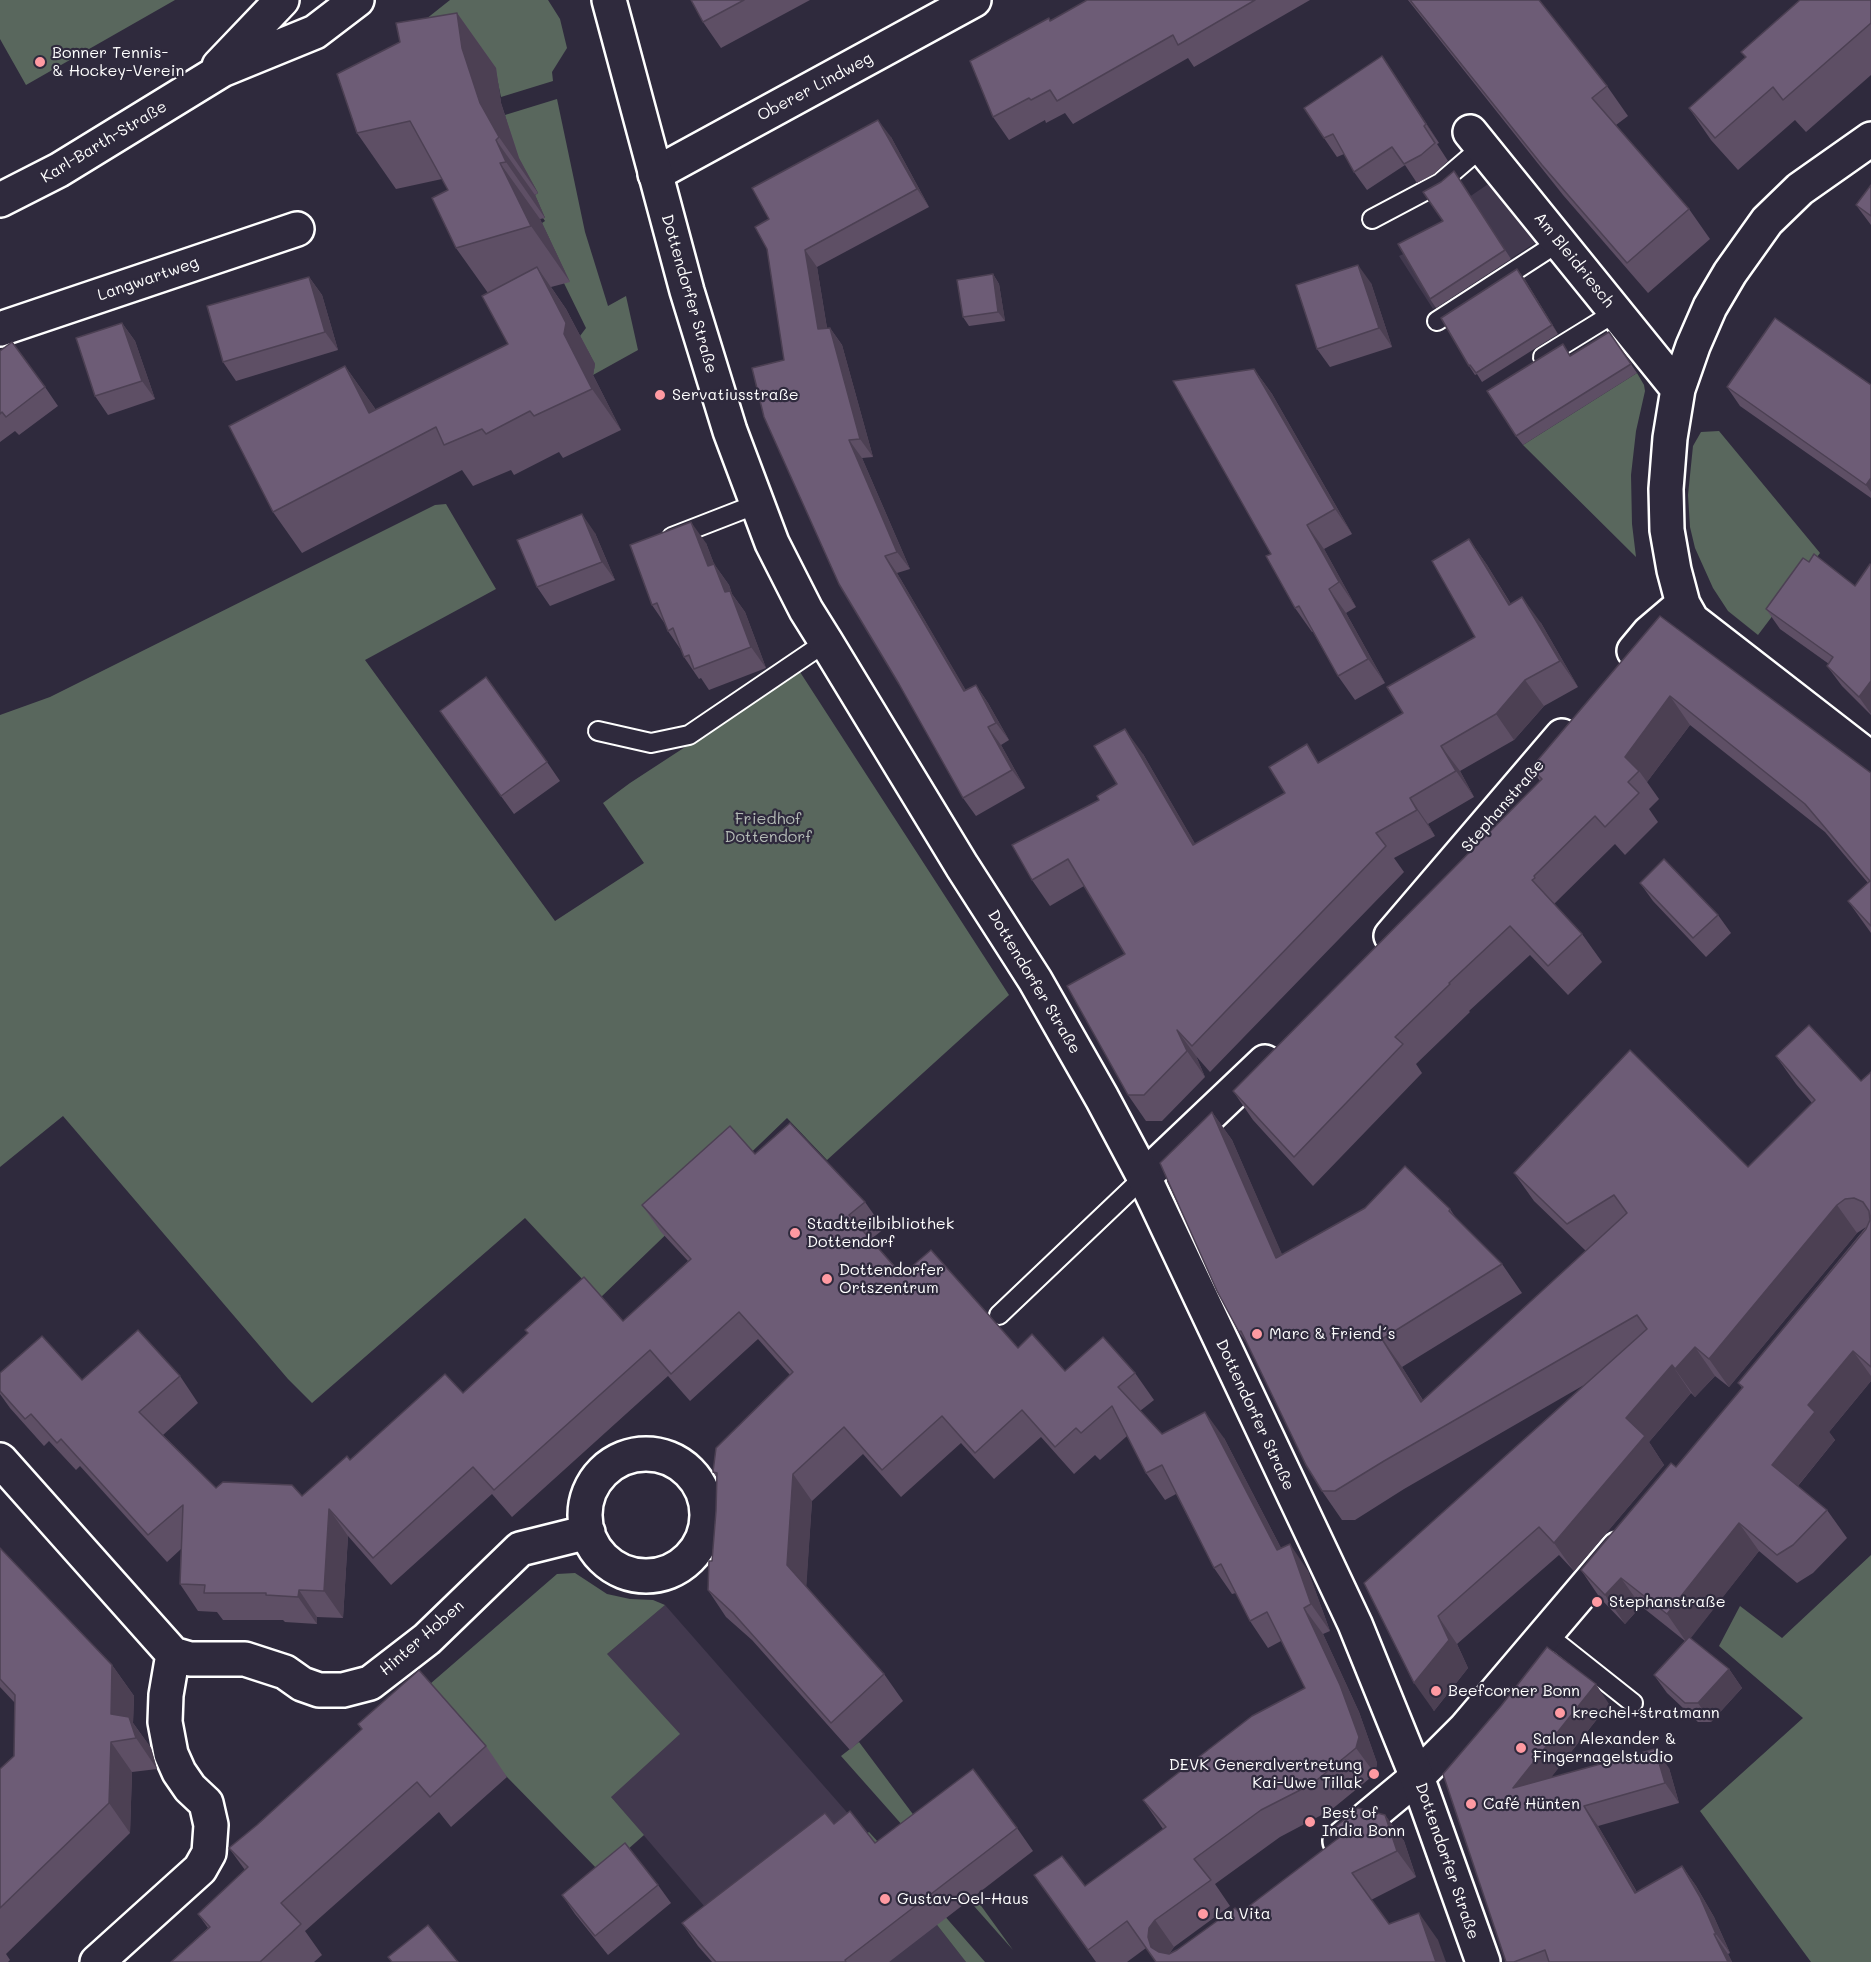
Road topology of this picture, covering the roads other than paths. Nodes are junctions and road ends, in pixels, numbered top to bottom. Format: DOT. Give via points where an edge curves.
graph roads {
  1 [pos="282,0"];
  2 [pos="357,0"];
  3 [pos="609,0"];
  4 [pos="974,0"];
  5 [pos="205,80"];
  6 [pos="1476,139"];
  7 [pos="1871,139"];
  8 [pos="655,174"];
  9 [pos="0,200"];
  10 [pos="1372,219"];
  11 [pos="297,229"];
  12 [pos="1559,242"];
  13 [pos="1616,312"];
  14 [pos="1437,321"];
  15 [pos="0,329"];
  16 [pos="1529,366"];
  17 [pos="1677,389"];
  18 [pos="758,504"];
  19 [pos="658,543"];
  20 [pos="1683,604"];
  21 [pos="826,642"];
  22 [pos="1612,676"];
  23 [pos="1583,711"];
  24 [pos="597,730"];
  25 [pos="1871,759"];
  26 [pos="1369,962"];
  27 [pos="1283,1045"];
  28 [pos="1144,1177"];
  29 [pos="999,1315"];
  30 [pos="0,1460"];
  31 [pos="1639,1524"];
  32 [pos="588,1532"];
  33 [pos="1546,1634"];
  34 [pos="173,1654"];
  35 [pos="1633,1703"];
  36 [pos="1417,1777"];
  37 [pos="1317,1859"];
  38 [pos="98,1962"];
  39 [pos="1483,1962"];
  1 -- 5 [label="street, Karl-Barth-Straße"];
  2 -- 5 [label="street, Karl-Barth-Straße" via="315,32"];
  3 -- 8 [label="street, Dottendorfer Straße"];
  4 -- 8 [label="street, Oberer Lindweg"];
  5 -- 9 [label="street, Karl-Barth-Straße" via="59,170"];
  6 -- 10 [label="lane" via="1440,183"];
  6 -- 12 [label="street, Am Bleidriesch"];
  7 -- 17 [label="street" via="1800,189 1767,221 1710,308"];
  8 -- 18 [label="street, Dottendorfer Straße" via="714,379"];
  11 -- 15 [label="street, Langwartweg"];
  12 -- 13 [label="street, Am Bleidriesch"];
  12 -- 14 [label="lane"];
  13 -- 16 [label="lane"];
  13 -- 17 [label="street, Am Bleidriesch"];
  17 -- 20 [label="street" via="1666,489 1666,530"];
  18 -- 19 [label="lane"];
  18 -- 21 [label="street, Dottendorfer Straße" via="772,543"];
  20 -- 22 [label="street" via="1649,633"];
  20 -- 25 [label="street" via="1692,620"];
  21 -- 24 [label="lane" via="689,735 651,743"];
  21 -- 28 [label="street, Dottendorfer Straße" via="1035,980"];
  23 -- 26 [label="street, Stephanstraße"];
  27 -- 28 [label="street"];
  28 -- 29 [label="lane"];
  28 -- 36 [label="street, Dottendorfer Straße" via="1355,1624"];
  30 -- 34 [label="street"];
  31 -- 33 [label="street"];
  32 -- 34 [label="street, Hinter Hoben" via="520,1549 427,1639 370,1683 344,1690 319,1690 285,1672 245,1659 190,1659"];
  33 -- 35 [label="lane"];
  33 -- 36 [label="street" via="1465,1729"];
  34 -- 38 [label="street" via="165,1722 179,1772 206,1803 211,1825 209,1853 200,1869"];
  36 -- 37 [label="street"];
  36 -- 39 [label="street, Dottendorfer Straße"];
}
